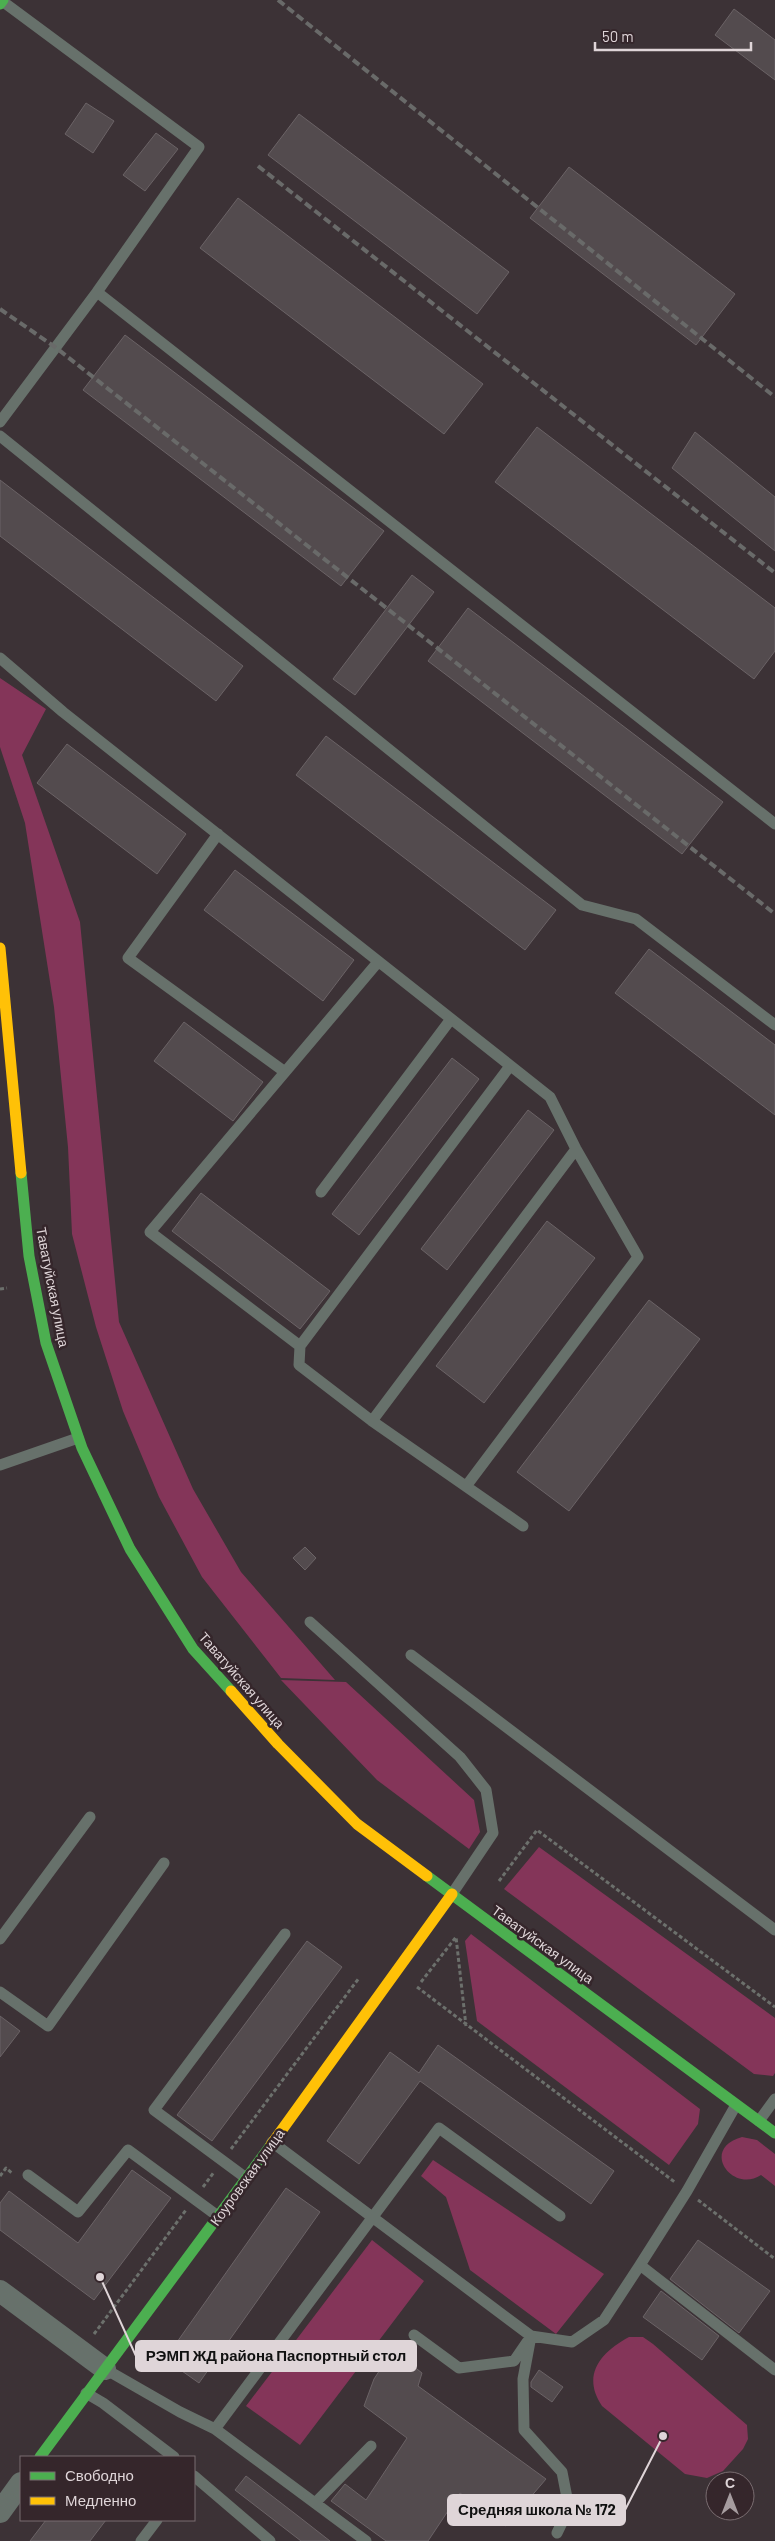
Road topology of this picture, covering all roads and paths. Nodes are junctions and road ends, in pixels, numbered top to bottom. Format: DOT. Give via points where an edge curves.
graph roads {
  1 [pos="2,0"];
  2 [pos="0,4"];
  3 [pos="97,292"];
  4 [pos="0,422"];
  5 [pos="0,436"];
  6 [pos="0,658"];
  7 [pos="775,824"];
  8 [pos="218,834"];
  9 [pos="0,948"];
  10 [pos="378,962"];
  11 [pos="450,1019"];
  12 [pos="775,1025"];
  13 [pos="510,1066"];
  14 [pos="285,1072"];
  15 [pos="576,1149"];
  16 [pos="321,1192"];
  17 [pos="7,1288"];
  18 [pos="0,1289"];
  19 [pos="300,1346"];
  20 [pos="372,1422"];
  21 [pos="78,1438"];
  22 [pos="0,1465"];
  23 [pos="467,1485"];
  24 [pos="523,1526"];
  25 [pos="310,1622"];
  26 [pos="410,1655"];
  27 [pos="90,1816"];
  28 [pos="164,1863"];
  29 [pos="499,1881"];
  30 [pos="452,1894"];
  31 [pos="775,1930"];
  32 [pos="285,1934"];
  33 [pos="0,1939"];
  34 [pos="360,1977"];
  35 [pos="0,1992"];
  36 [pos="775,2007"];
  37 [pos="466,2026"];
  38 [pos="775,2100"];
  39 [pos="736,2105"];
  40 [pos="759,2122"];
  41 [pos="775,2133"];
  42 [pos="272,2142"];
  43 [pos="223,2161"];
  44 [pos="28,2175"];
  45 [pos="246,2178"];
  46 [pos="686,2191"];
  47 [pos="194,2199"];
  48 [pos="560,2216"];
  49 [pos="219,2217"];
  50 [pos="373,2218"];
  51 [pos="775,2259"];
  52 [pos="640,2265"];
  53 [pos="0,2291"];
  54 [pos="414,2335"];
  55 [pos="531,2336"];
  56 [pos="81,2351"];
  57 [pos="104,2369"];
  58 [pos="775,2370"];
  59 [pos="86,2393"];
  60 [pos="215,2429"];
  61 [pos="371,2446"];
  62 [pos="41,2456"];
  63 [pos="173,2456"];
  64 [pos="195,2477"];
  65 [pos="20,2484"];
  66 [pos="316,2502"];
  67 [pos="0,2512"];
  68 [pos="156,2521"];
  69 [pos="557,2533"];
  70 [pos="142,2541"];
  71 [pos="270,2541"];
  72 [pos="366,2541"];
  1 -- 2 [label="main road"];
  1 -- 3 [label="lane" via="199,147"];
  3 -- 4 [label="lane"];
  3 -- 7 [label="lane"];
  5 -- 12 [label="lane" via="582,905 636,918"];
  6 -- 8 [label="lane"];
  8 -- 10 [label="lane"];
  8 -- 14 [label="lane" via="128,958"];
  9 -- 21 [label="main road, Таватуйская улица" via="29,1256 46,1342"];
  10 -- 11 [label="lane"];
  10 -- 14 [label="lane"];
  11 -- 13 [label="lane"];
  11 -- 16 [label="lane"];
  13 -- 15 [label="lane" via="550,1097"];
  13 -- 19 [label="lane"];
  14 -- 19 [label="lane" via="150,1232"];
  15 -- 20 [label="lane"];
  15 -- 23 [label="lane" via="638,1257"];
  17 -- 18 [label="path"];
  19 -- 20 [label="lane" via="299,1365"];
  20 -- 23 [label="lane"];
  21 -- 22 [label="lane"];
  21 -- 30 [label="main road, Таватуйская улица" via="130,1549 194,1649 278,1744 357,1824"];
  23 -- 24 [label="lane"];
  25 -- 30 [label="lane" via="460,1757 486,1790 493,1833"];
  26 -- 31 [label="lane"];
  27 -- 33 [label="lane"];
  28 -- 35 [label="lane" via="48,2026"];
  29 -- 36 [label="path" via="537,1830"];
  30 -- 39 [label="main road, Таватуйская улица"];
  30 -- 42 [label="main road, Коуровская улица"];
  32 -- 43 [label="lane" via="154,2110"];
  34 -- 43 [label="path"];
  37 -- 37 [label="path" via="417,1987 456,1937 457,1947"];
  37 -- 46 [label="path"];
  38 -- 40 [label="lane"];
  39 -- 40 [label="main road, Таватуйская улица"];
  39 -- 46 [label="lane"];
  40 -- 41 [label="main road, Таватуйская улица"];
  42 -- 45 [label="main road, Коуровская улица"];
  42 -- 50 [label="lane"];
  43 -- 45 [label="lane"];
  43 -- 47 [label="path"];
  44 -- 47 [label="lane" via="78,2212 128,2150"];
  45 -- 49 [label="main road, Коуровская улица"];
  46 -- 51 [label="path"];
  46 -- 52 [label="lane"];
  47 -- 49 [label="lane"];
  47 -- 56 [label="path"];
  48 -- 50 [label="lane" via="439,2128"];
  49 -- 57 [label="main road, Коуровская улица"];
  50 -- 55 [label="lane"];
  50 -- 60 [label="lane"];
  52 -- 55 [label="lane" via="604,2320 572,2342"];
  52 -- 58 [label="lane"];
  53 -- 56 [label="street"];
  54 -- 55 [label="lane" via="458,2368 514,2361"];
  55 -- 69 [label="lane" via="523,2379 524,2430 562,2472 569,2508"];
  56 -- 57 [label="street"];
  57 -- 59 [label="main road, Коуровская улица"];
  57 -- 60 [label="lane"];
  59 -- 62 [label="main road, Коуровская улица"];
  59 -- 63 [label="lane"];
  60 -- 66 [label="lane"];
  61 -- 66 [label="lane"];
  64 -- 71 [label="lane"];
  65 -- 67 [label="street"];
  66 -- 72 [label="lane"];
  68 -- 70 [label="lane"];
}
